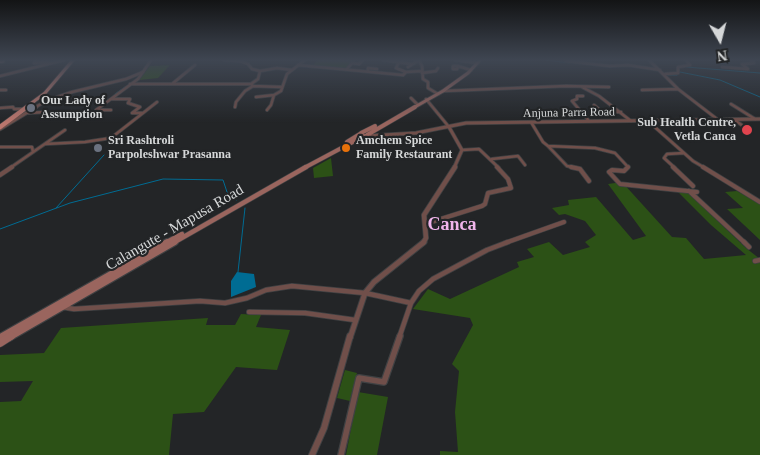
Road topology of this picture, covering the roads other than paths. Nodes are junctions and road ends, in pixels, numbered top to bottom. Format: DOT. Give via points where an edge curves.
graph roads {
  1 [pos="55,81"];
  2 [pos="117,81"];
  3 [pos="134,81"];
  4 [pos="175,81"];
  5 [pos="256,81"];
  6 [pos="284,81"];
  7 [pos="427,81"];
  8 [pos="456,81"];
  9 [pos="671,81"];
  10 [pos="130,84"];
  11 [pos="172,84"];
  12 [pos="252,85"];
  13 [pos="581,86"];
  14 [pos="282,87"];
  15 [pos="609,87"];
  16 [pos="678,89"];
  17 [pos="0,90"];
  18 [pos="6,90"];
  19 [pos="642,90"];
  20 [pos="443,91"];
  21 [pos="438,94"];
  22 [pos="274,95"];
  23 [pos="583,96"];
  24 [pos="256,97"];
  25 [pos="411,98"];
  26 [pos="112,99"];
  27 [pos="426,100"];
  28 [pos="158,102"];
  29 [pos="417,104"];
  30 [pos="731,104"];
  31 [pos="594,105"];
  32 [pos="235,107"];
  33 [pos="0,108"];
  34 [pos="24,109"];
  35 [pos="111,110"];
  36 [pos="267,110"];
  37 [pos="45,112"];
  38 [pos="621,112"];
  39 [pos="28,113"];
  40 [pos="143,113"];
  41 [pos="733,119"];
  42 [pos="758,119"];
  43 [pos="717,120"];
  44 [pos="589,121"];
  45 [pos="631,121"];
  46 [pos="648,121"];
  47 [pos="531,122"];
  48 [pos="449,127"];
  49 [pos="0,128"];
  50 [pos="746,128"];
  51 [pos="65,130"];
  52 [pos="365,134"];
  53 [pos="45,144"];
  54 [pos="548,146"];
  55 [pos="0,147"];
  56 [pos="462,150"];
  57 [pos="33,152"];
  58 [pos="684,153"];
  59 [pos="492,159"];
  60 [pos="525,165"];
  61 [pos="0,175"];
  62 [pos="589,181"];
  63 [pos="693,186"];
  64 [pos="689,191"];
  65 [pos="697,192"];
  66 [pos="760,202"];
  67 [pos="564,222"];
  68 [pos="425,224"];
  69 [pos="748,247"];
  70 [pos="760,260"];
  71 [pos="754,261"];
  72 [pos="365,293"];
  73 [pos="411,303"];
  74 [pos="60,306"];
  75 [pos="249,312"];
  76 [pos="355,320"];
  77 [pos="0,337"];
  78 [pos="0,343"];
  79 [pos="312,455"];
  80 [pos="341,455"];
  1 -- 34 [label="main road"];
  2 -- 39 [label="street" via="46,101"];
  3 -- 10 [label="street"];
  4 -- 11 [label="street"];
  5 -- 12 [label="street"];
  6 -- 14 [label="street"];
  7 -- 21 [label="street" via="428,88"];
  8 -- 20 [label="main road, Calangute - Mapusa Road"];
  9 -- 16 [label="street"];
  10 -- 11 [label="street"];
  10 -- 26 [label="street"];
  11 -- 12 [label="street"];
  12 -- 14 [label="street"];
  12 -- 32 [label="street"];
  13 -- 15 [label="street"];
  13 -- 20 [label="street"];
  13 -- 38 [label="street"];
  14 -- 22 [label="street"];
  16 -- 19 [label="street"];
  16 -- 43 [label="street"];
  17 -- 18 [label="street"];
  20 -- 21 [label="main road, Calangute - Mapusa Road"];
  21 -- 27 [label="main road, Calangute - Mapusa Road"];
  22 -- 24 [label="street"];
  22 -- 36 [label="street"];
  23 -- 44 [label="street" via="572,101"];
  25 -- 29 [label="street"];
  26 -- 35 [label="street" via="96,110"];
  26 -- 40 [label="street" via="130,99 128,103 140,107 132,113"];
  27 -- 29 [label="main road, Calangute - Mapusa Road"];
  27 -- 48 [label="street"];
  27 -- 52 [label="main road, Calangute - Mapusa Road"];
  28 -- 40 [label="street"];
  29 -- 52 [label="main road, Calangute - Mapusa Road"];
  30 -- 42 [label="street"];
  31 -- 38 [label="street" via="602,112"];
  33 -- 34 [label="street"];
  34 -- 49 [label="main road"];
  37 -- 39 [label="street"];
  38 -- 45 [label="street"];
  39 -- 49 [label="street"];
  40 -- 53 [label="street" via="111,138"];
  41 -- 42 [label="street, Anjuna Parra Road"];
  41 -- 43 [label="street, Anjuna Parra Road"];
  41 -- 50 [label="street"];
  43 -- 46 [label="street, Anjuna Parra Road"];
  44 -- 45 [label="street, Anjuna Parra Road"];
  44 -- 47 [label="street, Anjuna Parra Road"];
  45 -- 46 [label="street, Anjuna Parra Road"];
  46 -- 58 [label="street"];
  47 -- 48 [label="street, Anjuna Parra Road" via="466,123"];
  47 -- 54 [label="street"];
  48 -- 52 [label="street, Anjuna Parra Road" via="410,134"];
  48 -- 56 [label="street"];
  51 -- 53 [label="street"];
  52 -- 74 [label="main road, Calangute - Mapusa Road"];
  53 -- 57 [label="street"];
  54 -- 62 [label="street" via="568,166 580,169"];
  54 -- 64 [label="street" via="595,148 615,153 628,167 624,171 609,172 620,184"];
  55 -- 57 [label="street" via="32,147"];
  56 -- 59 [label="street" via="479,148"];
  56 -- 68 [label="street" via="452,174 424,215"];
  57 -- 61 [label="street"];
  58 -- 63 [label="street" via="668,154 664,158"];
  58 -- 66 [label="street" via="693,162"];
  59 -- 60 [label="street" via="518,156"];
  59 -- 68 [label="street" via="511,188 488,193 486,204 482,206"];
  64 -- 65 [label="street"];
  64 -- 69 [label="street"];
  67 -- 73 [label="street" via="487,250 432,279 418,290"];
  68 -- 72 [label="street" via="423,244 374,282"];
  70 -- 71 [label="street"];
  72 -- 73 [label="street"];
  72 -- 74 [label="street" via="292,286 272,288 224,303 200,301 74,309"];
  72 -- 76 [label="street"];
  73 -- 80 [label="street" via="384,382 359,378"];
  74 -- 77 [label="main road, Calangute - Mapusa Road"];
  74 -- 78 [label="main road, Calangute - Mapusa Road"];
  75 -- 76 [label="street" via="305,313"];
  76 -- 79 [label="street" via="324,428"];
}
